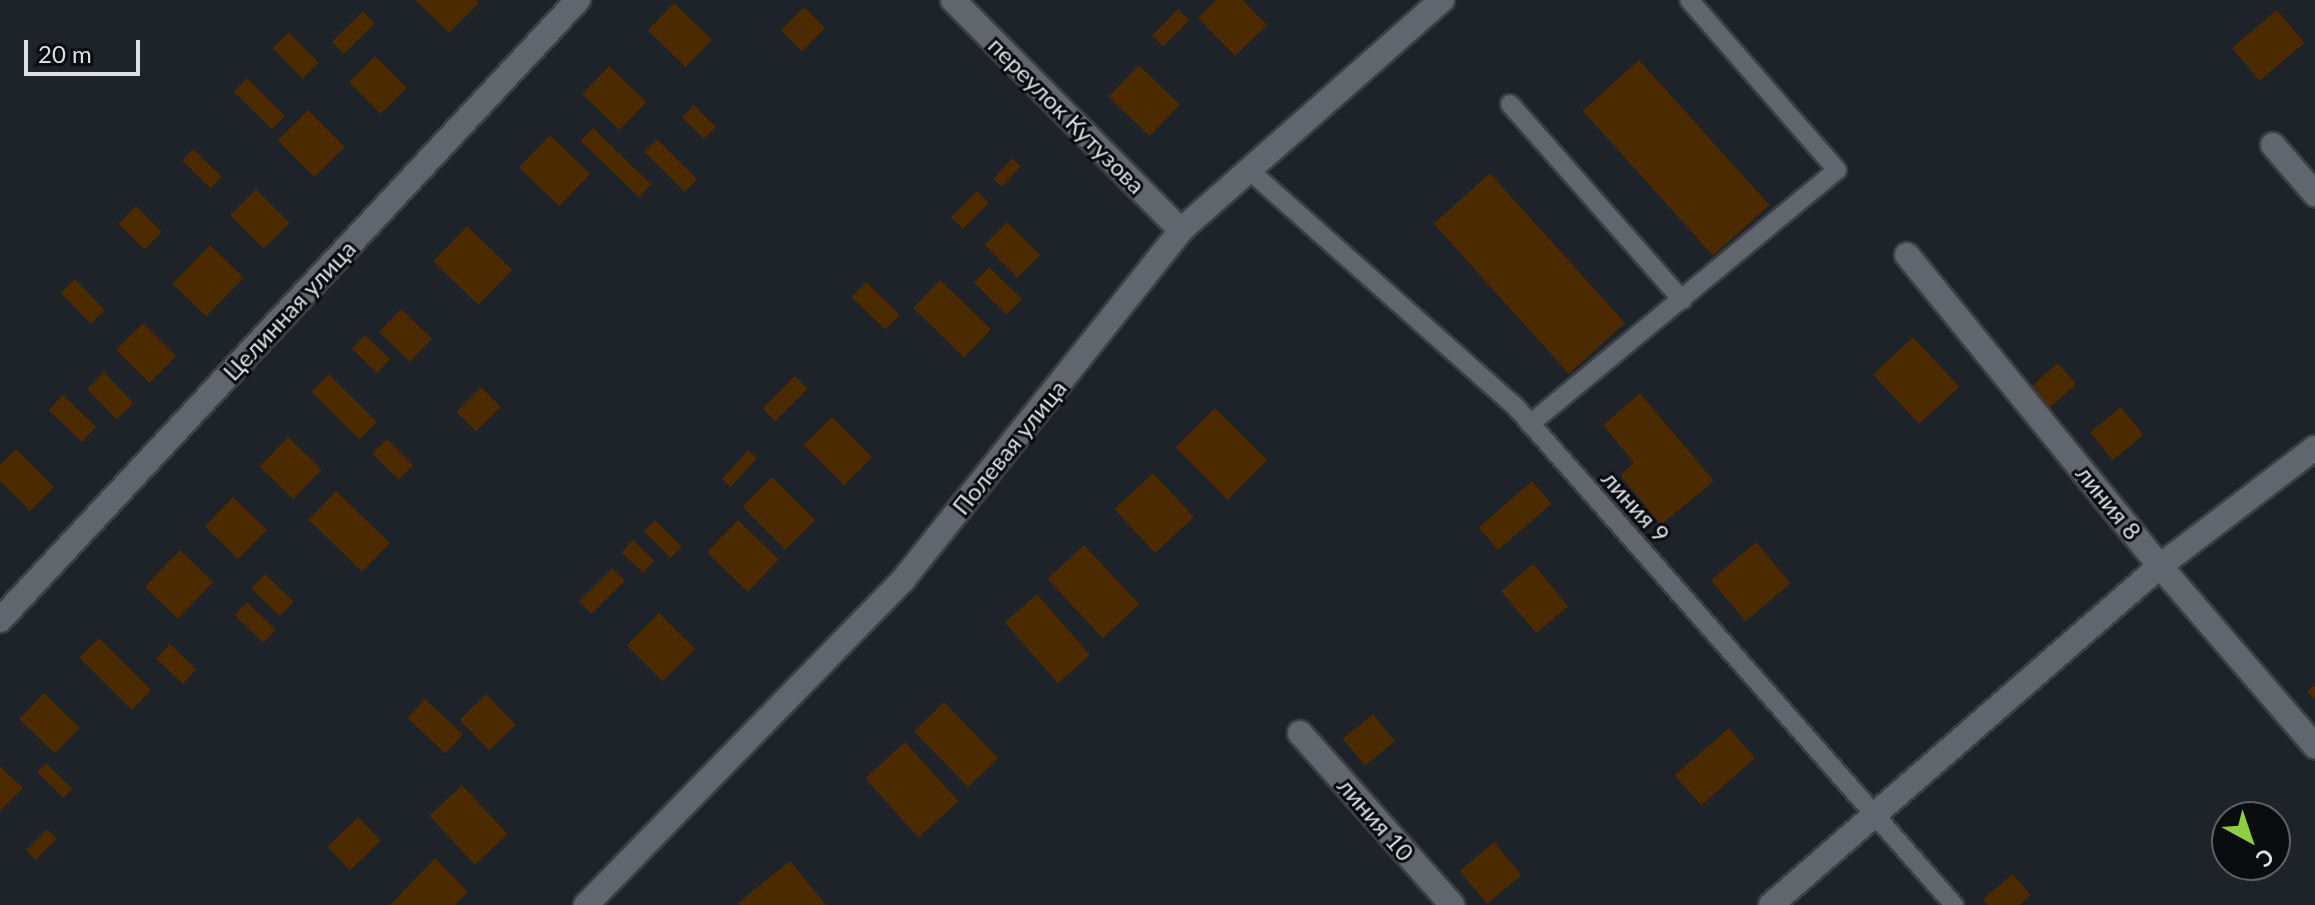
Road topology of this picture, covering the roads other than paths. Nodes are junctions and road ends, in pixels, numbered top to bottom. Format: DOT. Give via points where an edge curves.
graph roads {
  1 [pos="578,0"];
  2 [pos="953,0"];
  3 [pos="1442,0"];
  4 [pos="1689,0"];
  5 [pos="1510,104"];
  6 [pos="2273,145"];
  7 [pos="1250,171"];
  8 [pos="2315,194"];
  9 [pos="1181,230"];
  10 [pos="1907,255"];
  11 [pos="1682,300"];
  12 [pos="1530,424"];
  13 [pos="2315,448"];
  14 [pos="2160,566"];
  15 [pos="0,620"];
  16 [pos="1300,733"];
  17 [pos="2315,746"];
  18 [pos="1877,813"];
  19 [pos="586,905"];
  20 [pos="1452,905"];
  21 [pos="1771,905"];
  22 [pos="1954,905"];
  1 -- 15 [label="street, Целинная улица"];
  2 -- 9 [label="street, переулок Кутузова"];
  3 -- 7 [label="street, Полевая улица"];
  4 -- 11 [label="lane" via="1837,170"];
  5 -- 11 [label="lane"];
  6 -- 8 [label="street"];
  7 -- 9 [label="street, Полевая улица"];
  7 -- 12 [label="lane, линия 9"];
  9 -- 19 [label="street, Полевая улица" via="903,580"];
  10 -- 14 [label="street, линия 8"];
  11 -- 12 [label="lane"];
  12 -- 18 [label="lane, линия 9"];
  13 -- 14 [label="street"];
  14 -- 17 [label="street, линия 8"];
  14 -- 18 [label="street"];
  16 -- 20 [label="street, линия 10"];
  18 -- 21 [label="street"];
  18 -- 22 [label="lane, линия 9"];
}
